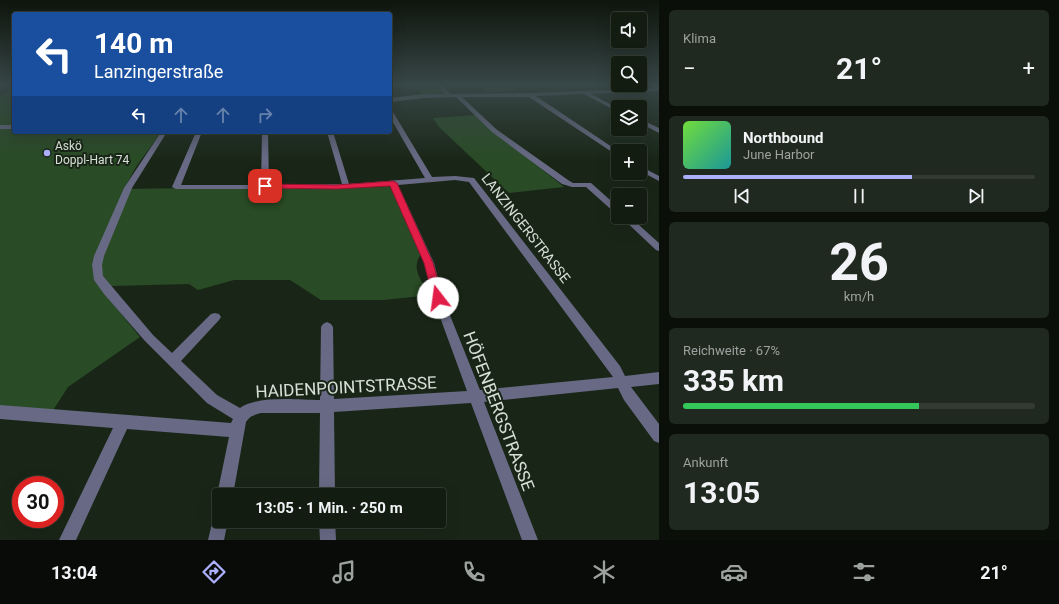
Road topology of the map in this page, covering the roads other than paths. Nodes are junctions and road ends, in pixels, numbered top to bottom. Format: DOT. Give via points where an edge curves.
graph roads {
  1 [pos="472,109"];
  2 [pos="551,109"];
  3 [pos="392,115"];
  4 [pos="647,124"];
  5 [pos="0,127"];
  6 [pos="12,127"];
  7 [pos="659,130"];
  8 [pos="163,134"];
  9 [pos="198,134"];
  10 [pos="265,134"];
  11 [pos="331,134"];
  12 [pos="611,149"];
  13 [pos="647,172"];
  14 [pos="659,179"];
  15 [pos="430,180"];
  16 [pos="393,183"];
  17 [pos="265,186"];
  18 [pos="346,186"];
  19 [pos="611,205"];
  20 [pos="633,224"];
  21 [pos="659,248"];
  22 [pos="215,317"];
  23 [pos="327,327"];
  24 [pos="173,360"];
  25 [pos="659,378"];
  26 [pos="622,383"];
  27 [pos="475,397"];
  28 [pos="326,406"];
  29 [pos="0,412"];
  30 [pos="242,416"];
  31 [pos="123,423"];
  32 [pos="237,431"];
  33 [pos="659,436"];
  34 [pos="226,488"];
  35 [pos="327,488"];
  36 [pos="219,528"];
  37 [pos="327,528"];
  38 [pos="67,540"];
  39 [pos="216,540"];
  40 [pos="328,540"];
  41 [pos="530,540"];
  1 -- 19 [label="street" via="537,163 569,184 588,185"];
  2 -- 12 [label="street"];
  3 -- 15 [label="street"];
  4 -- 7 [label="street"];
  5 -- 6 [label="street"];
  8 -- 24 [label="street" via="128,188 111,224 97,265 98,277 108,291"];
  9 -- 17 [label="street, LANZINGERSTRASSE" via="176,186"];
  10 -- 17 [label="street"];
  11 -- 18 [label="street"];
  13 -- 14 [label="street"];
  15 -- 16 [label="street, LANZINGERSTRASSE"];
  15 -- 26 [label="street, LANZINGERSTRASSE" via="463,178 474,182 616,370"];
  16 -- 18 [label="street, LANZINGERSTRASSE"];
  16 -- 27 [label="street, HÖFENBERGSTRASSE" via="429,263 438,298"];
  17 -- 18 [label="street, LANZINGERSTRASSE"];
  20 -- 21 [label="street"];
  22 -- 24 [label="street"];
  23 -- 28 [label="street"];
  24 -- 30 [label="street" via="212,399"];
  25 -- 26 [label="street, HAIDENPOINTSTRASSE"];
  26 -- 27 [label="street, HAIDENPOINTSTRASSE"];
  26 -- 33 [label="street, LANZINGERSTRASSE"];
  27 -- 28 [label="street, HAIDENPOINTSTRASSE"];
  27 -- 41 [label="street, HÖFENBERGSTRASSE"];
  28 -- 30 [label="street, HAIDENPOINTSTRASSE" via="261,407 250,409"];
  28 -- 35 [label="street"];
  29 -- 31 [label="street"];
  30 -- 32 [label="street, HAIDENPOINTSTRASSE"];
  31 -- 32 [label="street"];
  31 -- 38 [label="street"];
  32 -- 34 [label="street, HAIDENPOINTSTRASSE"];
  36 -- 39 [label="street"];
  37 -- 40 [label="street"];
}
